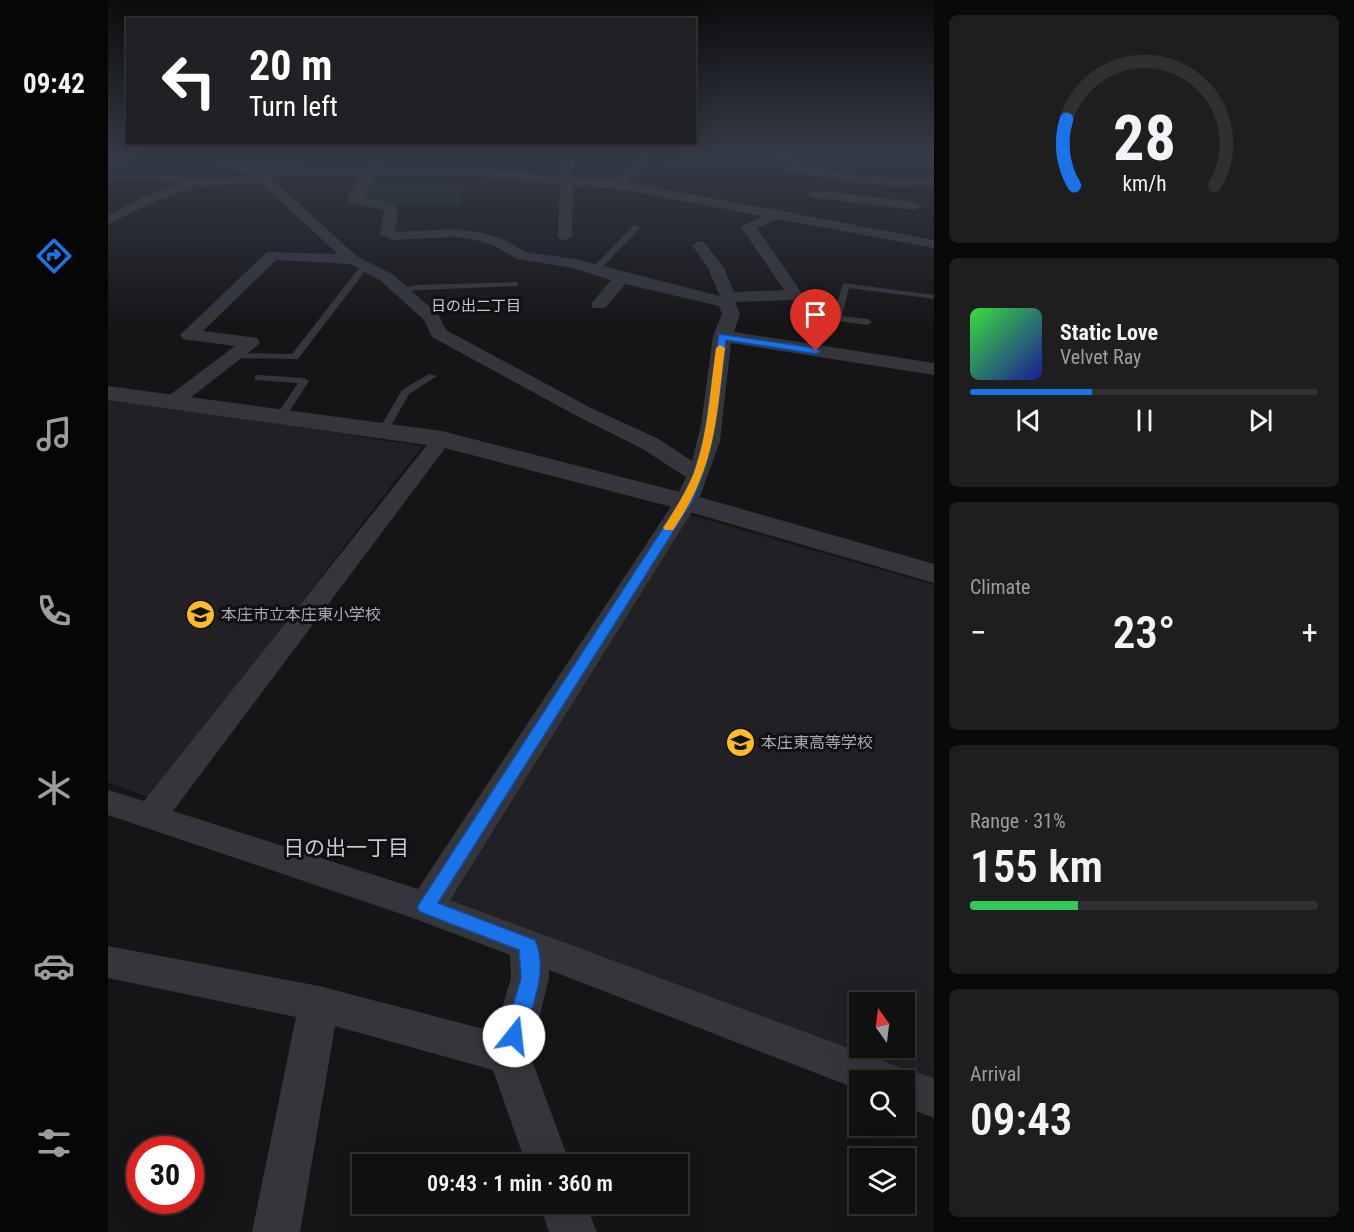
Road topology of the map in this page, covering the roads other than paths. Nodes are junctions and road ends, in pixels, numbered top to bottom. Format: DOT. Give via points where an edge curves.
graph roads {
  1 [pos="302,213"];
  2 [pos="390,213"];
  3 [pos="565,213"];
  4 [pos="767,213"];
  5 [pos="803,213"];
  6 [pos="775,215"];
  7 [pos="799,219"];
  8 [pos="637,227"];
  9 [pos="565,237"];
  10 [pos="934,244"];
  11 [pos="699,245"];
  12 [pos="352,258"];
  13 [pos="567,263"];
  14 [pos="595,270"];
  15 [pos="556,279"];
  16 [pos="579,282"];
  17 [pos="617,283"];
  18 [pos="515,284"];
  19 [pos="400,289"];
  20 [pos="934,297"];
  21 [pos="727,300"];
  22 [pos="599,304"];
  23 [pos="868,322"];
  24 [pos="722,336"];
  25 [pos="234,356"];
  26 [pos="934,369"];
  27 [pos="432,376"];
  28 [pos="258,378"];
  29 [pos="108,393"];
  30 [pos="174,401"];
  31 [pos="281,416"];
  32 [pos="382,431"];
  33 [pos="442,439"];
  34 [pos="698,475"];
  35 [pos="686,502"];
  36 [pos="934,574"];
  37 [pos="108,802"];
  38 [pos="150,817"];
  39 [pos="426,907"];
  40 [pos="528,945"];
  41 [pos="108,962"];
  42 [pos="319,1004"];
  43 [pos="509,1055"];
  44 [pos="859,1070"];
  45 [pos="915,1091"];
  46 [pos="934,1098"];
  47 [pos="544,1154"];
  48 [pos="566,1214"];
  49 [pos="276,1232"];
  50 [pos="573,1232"];
  1 -- 12 [label="street"];
  2 -- 13 [label="street" via="387,234 468,234 498,242 522,256"];
  3 -- 9 [label="street"];
  4 -- 6 [label="street"];
  5 -- 7 [label="street"];
  6 -- 7 [label="street"];
  6 -- 21 [label="street" via="748,227 795,295"];
  7 -- 10 [label="street"];
  8 -- 14 [label="lane"];
  11 -- 21 [label="street" via="716,268"];
  12 -- 19 [label="street"];
  12 -- 25 [label="lane" via="295,357"];
  12 -- 25 [label="street" via="260,251 189,336 251,342"];
  13 -- 14 [label="street"];
  13 -- 15 [label="street"];
  14 -- 17 [label="street"];
  16 -- 17 [label="street"];
  17 -- 21 [label="street"];
  17 -- 22 [label="street"];
  18 -- 19 [label="lane"];
  19 -- 34 [label="street" via="432,318 438,333 649,443"];
  20 -- 23 [label="lane" via="846,285 837,318"];
  21 -- 24 [label="street" via="731,314"];
  24 -- 26 [label="street"];
  24 -- 34 [label="street" via="708,442"];
  25 -- 30 [label="street"];
  27 -- 32 [label="lane" via="405,392"];
  28 -- 31 [label="lane" via="304,381"];
  29 -- 30 [label="street"];
  30 -- 31 [label="street"];
  31 -- 32 [label="street"];
  32 -- 33 [label="street"];
  33 -- 35 [label="street"];
  33 -- 38 [label="street"];
  34 -- 35 [label="street"];
  35 -- 36 [label="street"];
  35 -- 39 [label="street"];
  37 -- 38 [label="street"];
  38 -- 39 [label="street"];
  39 -- 40 [label="street"];
  40 -- 43 [label="street" via="530,978"];
  40 -- 44 [label="street"];
  41 -- 42 [label="street"];
  42 -- 43 [label="street"];
  42 -- 49 [label="street"];
  43 -- 47 [label="street"];
  45 -- 46 [label="street"];
  48 -- 50 [label="street"];
}
